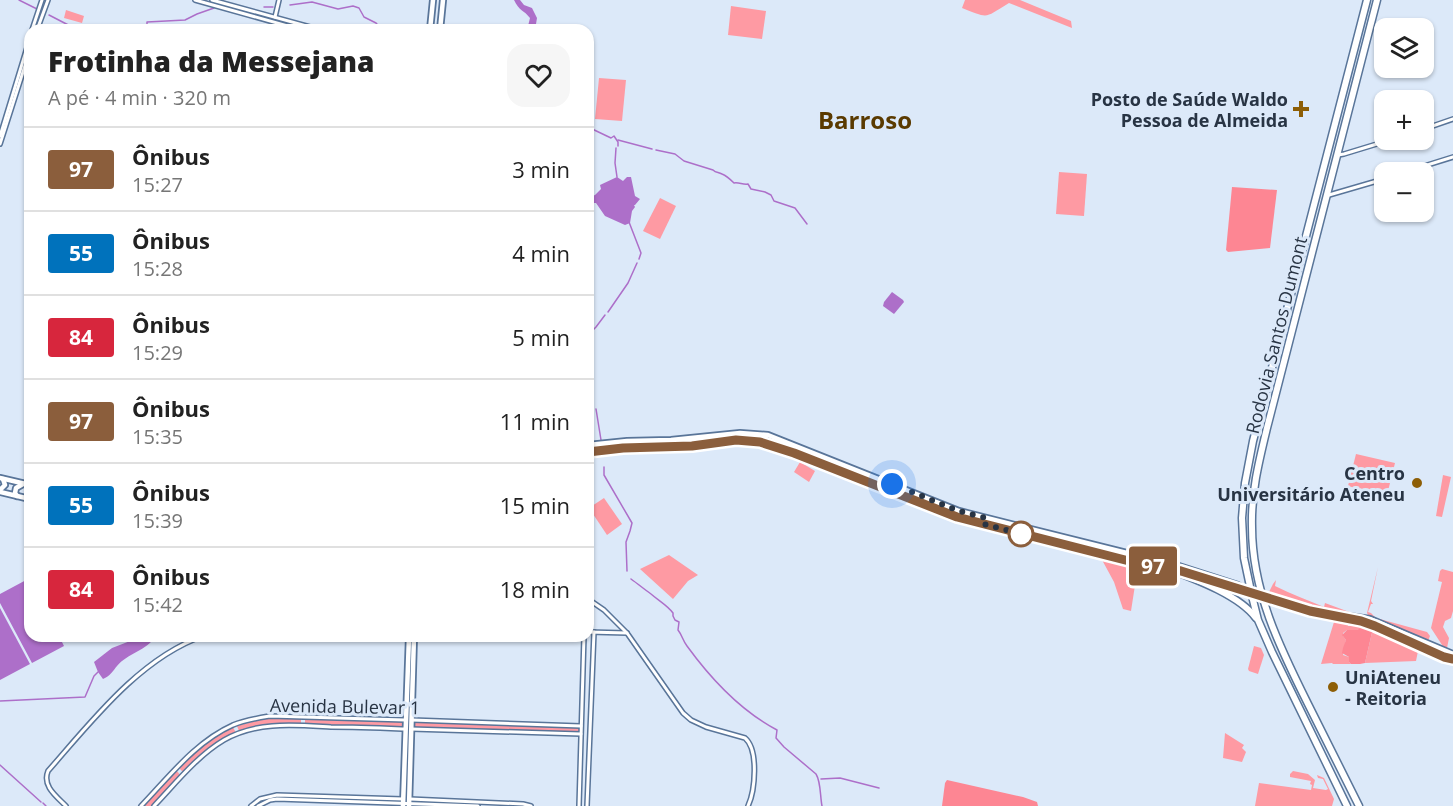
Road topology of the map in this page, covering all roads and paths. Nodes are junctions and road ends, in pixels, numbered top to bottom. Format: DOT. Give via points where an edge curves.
graph roads {
  1 [pos="42,0"];
  2 [pos="48,0"];
  3 [pos="195,0"];
  4 [pos="212,0"];
  5 [pos="279,0"];
  6 [pos="433,0"];
  7 [pos="443,0"];
  8 [pos="1367,0"];
  9 [pos="1377,0"];
  10 [pos="432,10"];
  11 [pos="442,12"];
  12 [pos="274,20"];
  13 [pos="431,20"];
  14 [pos="441,21"];
  15 [pos="36,24"];
  16 [pos="38,24"];
  17 [pos="285,24"];
  18 [pos="293,24"];
  19 [pos="431,24"];
  20 [pos="24,58"];
  21 [pos="24,69"];
  22 [pos="1453,120"];
  23 [pos="1434,126"];
  24 [pos="0,136"];
  25 [pos="0,144"];
  26 [pos="1374,145"];
  27 [pos="1338,155"];
  28 [pos="1453,157"];
  29 [pos="1434,163"];
  30 [pos="1374,182"];
  31 [pos="1327,196"];
  32 [pos="691,438"];
  33 [pos="681,439"];
  34 [pos="594,444"];
  35 [pos="681,446"];
  36 [pos="692,446"];
  37 [pos="594,451"];
  38 [pos="858,471"];
  39 [pos="855,477"];
  40 [pos="2,478"];
  41 [pos="24,484"];
  42 [pos="0,491"];
  43 [pos="17,496"];
  44 [pos="24,498"];
  45 [pos="959,511"];
  46 [pos="957,517"];
  47 [pos="985,521"];
  48 [pos="1169,569"];
  49 [pos="1238,587"];
  50 [pos="1281,600"];
  51 [pos="594,602"];
  52 [pos="1258,620"];
  53 [pos="594,632"];
  54 [pos="627,633"];
  55 [pos="190,642"];
  56 [pos="409,642"];
  57 [pos="414,642"];
  58 [pos="584,642"];
  59 [pos="594,642"];
  60 [pos="1453,654"];
  61 [pos="1453,659"];
  62 [pos="409,720"];
  63 [pos="581,726"];
  64 [pos="408,729"];
  65 [pos="581,734"];
  66 [pos="580,761"];
  67 [pos="589,762"];
  68 [pos="436,802"];
  69 [pos="406,803"];
  70 [pos="66,806"];
  71 [pos="141,806"];
  72 [pos="154,806"];
  73 [pos="251,806"];
  74 [pos="258,806"];
  75 [pos="478,806"];
  76 [pos="531,806"];
  77 [pos="579,806"];
  78 [pos="587,806"];
  79 [pos="748,806"];
  80 [pos="1347,806"];
  81 [pos="1359,806"];
  1 -- 15 [label="street"];
  2 -- 16 [label="street"];
  3 -- 12 [label="street"];
  4 -- 12 [label="street"];
  5 -- 12 [label="street"];
  6 -- 10 [label="main road"];
  7 -- 11 [label="main road"];
  8 -- 52 [label="highway, Rodovia Santos Dumont" via="1245,477 1242,539"];
  9 -- 27 [label="highway, Rodovia Santos Dumont"];
  10 -- 11 [label="main road"];
  10 -- 13 [label="main road"];
  11 -- 14 [label="main road"];
  12 -- 17 [label="street"];
  12 -- 18 [label="street"];
  13 -- 14 [label="main road"];
  13 -- 19 [label="main road"];
  20 -- 24 [label="street"];
  21 -- 25 [label="street"];
  22 -- 23 [label="street"];
  26 -- 27 [label="street"];
  27 -- 31 [label="highway, Rodovia Santos Dumont"];
  28 -- 29 [label="street"];
  30 -- 31 [label="street"];
  31 -- 81 [label="highway, Rodovia Santos Dumont" via="1256,474 1252,529 1267,614"];
  32 -- 33 [label="main road"];
  32 -- 36 [label="main road"];
  32 -- 38 [label="main road" via="740,433 768,435"];
  33 -- 34 [label="main road"];
  33 -- 35 [label="main road"];
  35 -- 36 [label="main road"];
  35 -- 37 [label="main road"];
  36 -- 39 [label="main road" via="736,440 760,442"];
  38 -- 39 [label="main road"];
  38 -- 45 [label="main road"];
  39 -- 46 [label="main road"];
  40 -- 41 [label="main road"];
  40 -- 42 [label="main road" via="5,484"];
  41 -- 43 [label="main road" via="17,487"];
  42 -- 43 [label="main road"];
  43 -- 44 [label="main road"];
  45 -- 46 [label="main road"];
  45 -- 47 [label="main road"];
  46 -- 47 [label="main road"];
  47 -- 48 [label="main road"];
  47 -- 49 [label="main road" via="1179,566"];
  48 -- 49 [label="main road"];
  48 -- 52 [label="highway" via="1237,601"];
  49 -- 50 [label="main road, bridge"];
  50 -- 60 [label="main road" via="1370,619"];
  50 -- 61 [label="main road" via="1321,614 1361,621"];
  51 -- 54 [label="street"];
  52 -- 80 [label="highway, Rodovia Santos Dumont"];
  53 -- 54 [label="street"];
  54 -- 79 [label="street" via="683,713 700,724 750,742 754,766"];
  55 -- 70 [label="street" via="144,669 49,770 46,783"];
  56 -- 62 [label="main road"];
  57 -- 62 [label="main road"];
  58 -- 63 [label="street"];
  59 -- 67 [label="street"];
  62 -- 63 [label="street, Avenida Bulevar 1"];
  62 -- 64 [label="main road"];
  62 -- 71 [label="street, Avenida Bulevar 1" via="270,716 249,720 204,742"];
  63 -- 65 [label="street"];
  64 -- 65 [label="street, Avenida Bulevar 1"];
  64 -- 69 [label="main road"];
  64 -- 72 [label="street, Avenida Bulevar 1" via="292,725 254,728 209,750"];
  65 -- 66 [label="street"];
  66 -- 67 [label="street"];
  66 -- 77 [label="street"];
  67 -- 78 [label="street"];
  68 -- 69 [label="street"];
  68 -- 75 [label="street"];
  68 -- 76 [label="street"];
  69 -- 73 [label="street" via="277,795"];
  69 -- 74 [label="street" via="278,799"];
}
